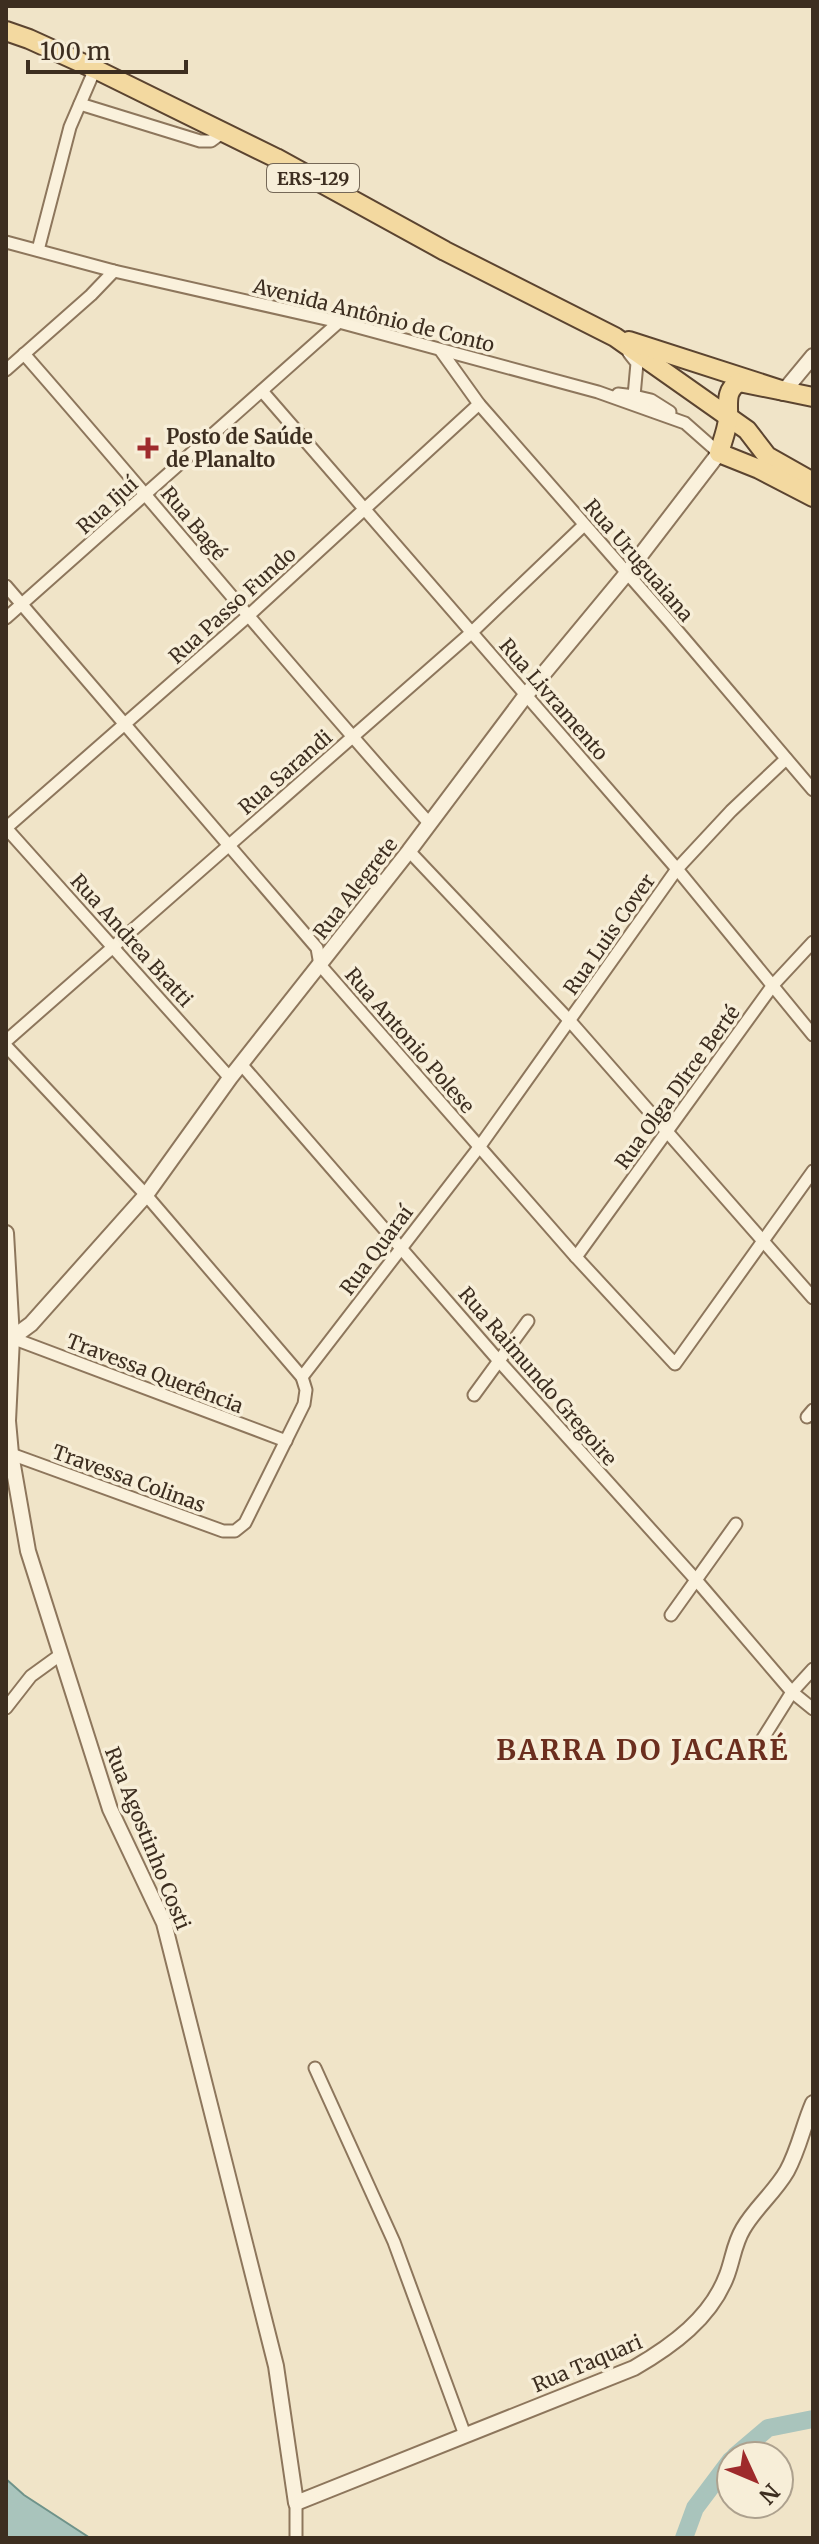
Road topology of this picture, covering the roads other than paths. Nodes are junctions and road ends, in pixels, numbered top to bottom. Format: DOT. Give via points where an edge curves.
graph roads {
  1 [pos="6,31"];
  2 [pos="95,69"];
  3 [pos="156,100"];
  4 [pos="80,104"];
  5 [pos="146,125"];
  6 [pos="222,133"];
  7 [pos="6,242"];
  8 [pos="38,250"];
  9 [pos="114,271"];
  10 [pos="339,322"];
  11 [pos="615,337"];
  12 [pos="441,351"];
  13 [pos="24,354"];
  14 [pos="813,356"];
  15 [pos="6,370"];
  16 [pos="262,391"];
  17 [pos="784,391"];
  18 [pos="598,392"];
  19 [pos="634,396"];
  20 [pos="813,397"];
  21 [pos="479,404"];
  22 [pos="729,416"];
  23 [pos="685,423"];
  24 [pos="719,453"];
  25 [pos="813,482"];
  26 [pos="147,494"];
  27 [pos="813,497"];
  28 [pos="365,510"];
  29 [pos="584,525"];
  30 [pos="627,573"];
  31 [pos="6,586"];
  32 [pos="22,604"];
  33 [pos="248,616"];
  34 [pos="6,618"];
  35 [pos="471,633"];
  36 [pos="526,695"];
  37 [pos="127,724"];
  38 [pos="352,737"];
  39 [pos="786,759"];
  40 [pos="813,790"];
  41 [pos="429,823"];
  42 [pos="6,828"];
  43 [pos="229,845"];
  44 [pos="409,851"];
  45 [pos="677,869"];
  46 [pos="813,942"];
  47 [pos="113,947"];
  48 [pos="320,965"];
  49 [pos="773,985"];
  50 [pos="569,1020"];
  51 [pos="813,1035"];
  52 [pos="6,1044"];
  53 [pos="241,1064"];
  54 [pos="230,1078"];
  55 [pos="668,1131"];
  56 [pos="480,1146"];
  57 [pos="813,1171"];
  58 [pos="146,1195"];
  59 [pos="6,1233"];
  60 [pos="761,1240"];
  61 [pos="401,1246"];
  62 [pos="576,1257"];
  63 [pos="813,1298"];
  64 [pos="528,1321"];
  65 [pos="12,1338"];
  66 [pos="499,1361"];
  67 [pos="302,1377"];
  68 [pos="474,1395"];
  69 [pos="7,1421"];
  70 [pos="286,1441"];
  71 [pos="11,1454"];
  72 [pos="736,1524"];
  73 [pos="697,1581"];
  74 [pos="671,1615"];
  75 [pos="60,1655"];
  76 [pos="813,1669"];
  77 [pos="792,1692"];
  78 [pos="6,1708"];
  79 [pos="813,1709"];
  80 [pos="755,1751"];
  81 [pos="315,2068"];
  82 [pos="813,2103"];
  83 [pos="465,2435"];
  84 [pos="296,2503"];
  85 [pos="296,2538"];
  1 -- 2 [label="main road, ERS-129"];
  2 -- 3 [label="main road, ERS-129"];
  2 -- 4 [label="street"];
  3 -- 5 [label="street"];
  3 -- 6 [label="main road, ERS-129"];
  4 -- 5 [label="street"];
  4 -- 8 [label="street"];
  5 -- 6 [label="street" via="206,142"];
  6 -- 11 [label="main road, ERS-129"];
  7 -- 8 [label="street, Avenida Antônio de Conto"];
  8 -- 9 [label="street, Avenida Antônio de Conto"];
  9 -- 10 [label="street, Avenida Antônio de Conto"];
  9 -- 13 [label="street"];
  10 -- 12 [label="street, Avenida Antônio de Conto"];
  10 -- 16 [label="street, Rua Ijuí"];
  11 -- 17 [label="main road, ERS-129"];
  11 -- 19 [label="street" via="637,363"];
  11 -- 22 [label="main road, ERS-129"];
  12 -- 18 [label="street, Avenida Antônio de Conto"];
  12 -- 21 [label="street, Rua Uruguaiana"];
  13 -- 15 [label="street"];
  13 -- 26 [label="street, Rua Bagé"];
  14 -- 17 [label="street"];
  16 -- 26 [label="street, Rua Ijuí"];
  16 -- 28 [label="street, Rua Livramento"];
  17 -- 20 [label="main road, ERS-129"];
  17 -- 22 [label="main road" via="739,382 728,393"];
  18 -- 19 [label="street"];
  18 -- 23 [label="street, Avenida Antônio de Conto"];
  19 -- 23 [label="street" via="651,400"];
  21 -- 28 [label="street, Rua Passo Fundo"];
  21 -- 29 [label="street, Rua Uruguaiana"];
  22 -- 24 [label="main road"];
  22 -- 25 [label="main road, ERS-129" via="767,456"];
  23 -- 24 [label="street, Avenida Antônio de Conto"];
  24 -- 27 [label="main road"];
  24 -- 30 [label="street, Rua Alegrete"];
  26 -- 32 [label="street, Rua Ijuí"];
  26 -- 33 [label="street, Rua Bagé"];
  28 -- 33 [label="street, Rua Passo Fundo"];
  28 -- 35 [label="street, Rua Livramento"];
  29 -- 30 [label="street, Rua Uruguaiana"];
  29 -- 35 [label="street, Rua Sarandi"];
  30 -- 36 [label="street, Rua Alegrete"];
  30 -- 39 [label="street, Rua Uruguaiana"];
  31 -- 32 [label="street, Rua Antonio Polese"];
  32 -- 34 [label="street, Rua Ijuí"];
  32 -- 37 [label="street, Rua Antonio Polese"];
  33 -- 37 [label="street, Rua Passo Fundo"];
  33 -- 38 [label="street, Rua Bagé"];
  35 -- 36 [label="street, Rua Livramento"];
  35 -- 38 [label="street, Rua Sarandi"];
  36 -- 41 [label="street, Rua Alegrete"];
  36 -- 45 [label="street, Rua Livramento"];
  37 -- 42 [label="street, Rua Passo Fundo"];
  37 -- 43 [label="street, Rua Antonio Polese"];
  38 -- 41 [label="street, Rua Bagé"];
  38 -- 43 [label="street, Rua Sarandi"];
  39 -- 40 [label="street, Rua Uruguaiana"];
  39 -- 45 [label="street, Rua Luis Cover"];
  41 -- 44 [label="street, Rua Alegrete"];
  42 -- 47 [label="street, Rua Andrea Bratti"];
  43 -- 47 [label="street, Rua Sarandi"];
  43 -- 48 [label="street, Rua Antonio Polese" via="317,948"];
  44 -- 48 [label="street, Rua Alegrete"];
  44 -- 50 [label="street"];
  45 -- 49 [label="street, Rua Livramento"];
  45 -- 50 [label="street, Rua Luis Cover"];
  46 -- 49 [label="street, Rua Olga DIrce Berté"];
  47 -- 52 [label="street, Rua Sarandi"];
  47 -- 54 [label="street, Rua Andrea Bratti"];
  48 -- 53 [label="street, Rua Alegrete"];
  48 -- 56 [label="street, Rua Antonio Polese"];
  49 -- 51 [label="street, Rua Livramento"];
  49 -- 55 [label="street, Rua Olga DIrce Berté"];
  50 -- 55 [label="street"];
  50 -- 56 [label="street, Rua Luis Cover"];
  52 -- 58 [label="street"];
  53 -- 54 [label="street, Rua Alegrete"];
  53 -- 61 [label="street, Rua Raimundo Gregoire"];
  54 -- 58 [label="street, Rua Alegrete"];
  55 -- 60 [label="street"];
  55 -- 62 [label="street, Rua Olga DIrce Berté"];
  56 -- 61 [label="street, Rua Quaraí"];
  56 -- 62 [label="street, Rua Antonio Polese"];
  57 -- 60 [label="street"];
  58 -- 65 [label="street, Rua Alegrete" via="31,1324"];
  58 -- 67 [label="street"];
  59 -- 65 [label="street, Rua Agostinho Costi"];
  60 -- 62 [label="street, Rua Antonio Polese" via="675,1364"];
  60 -- 63 [label="street"];
  61 -- 66 [label="street, Rua Raimundo Gregoire"];
  61 -- 67 [label="street, Rua Quaraí"];
  64 -- 66 [label="street"];
  65 -- 69 [label="street, Rua Agostinho Costi"];
  65 -- 70 [label="street, Travessa Querência"];
  66 -- 68 [label="street"];
  66 -- 73 [label="street, Rua Raimundo Gregoire"];
  67 -- 70 [label="street" via="304,1404"];
  69 -- 71 [label="street, Rua Agostinho Costi"];
  70 -- 71 [label="street, Travessa Colinas" via="245,1523 235,1531"];
  71 -- 75 [label="street, Rua Agostinho Costi" via="28,1551"];
  72 -- 73 [label="street"];
  73 -- 74 [label="street"];
  73 -- 77 [label="street, Rua Raimundo Gregoire"];
  75 -- 78 [label="street" via="31,1676"];
  75 -- 84 [label="street, Rua Agostinho Costi" via="110,1809 164,1923 276,2366"];
  76 -- 77 [label="street"];
  77 -- 79 [label="street, Rua Raimundo Gregoire"];
  77 -- 80 [label="street"];
  81 -- 83 [label="street" via="394,2242"];
  82 -- 83 [label="street, Rua Taquari" via="798,2150 743,2228 716,2298 680,2338 634,2368"];
  83 -- 84 [label="street, Rua Taquari"];
  84 -- 85 [label="street"];
}
